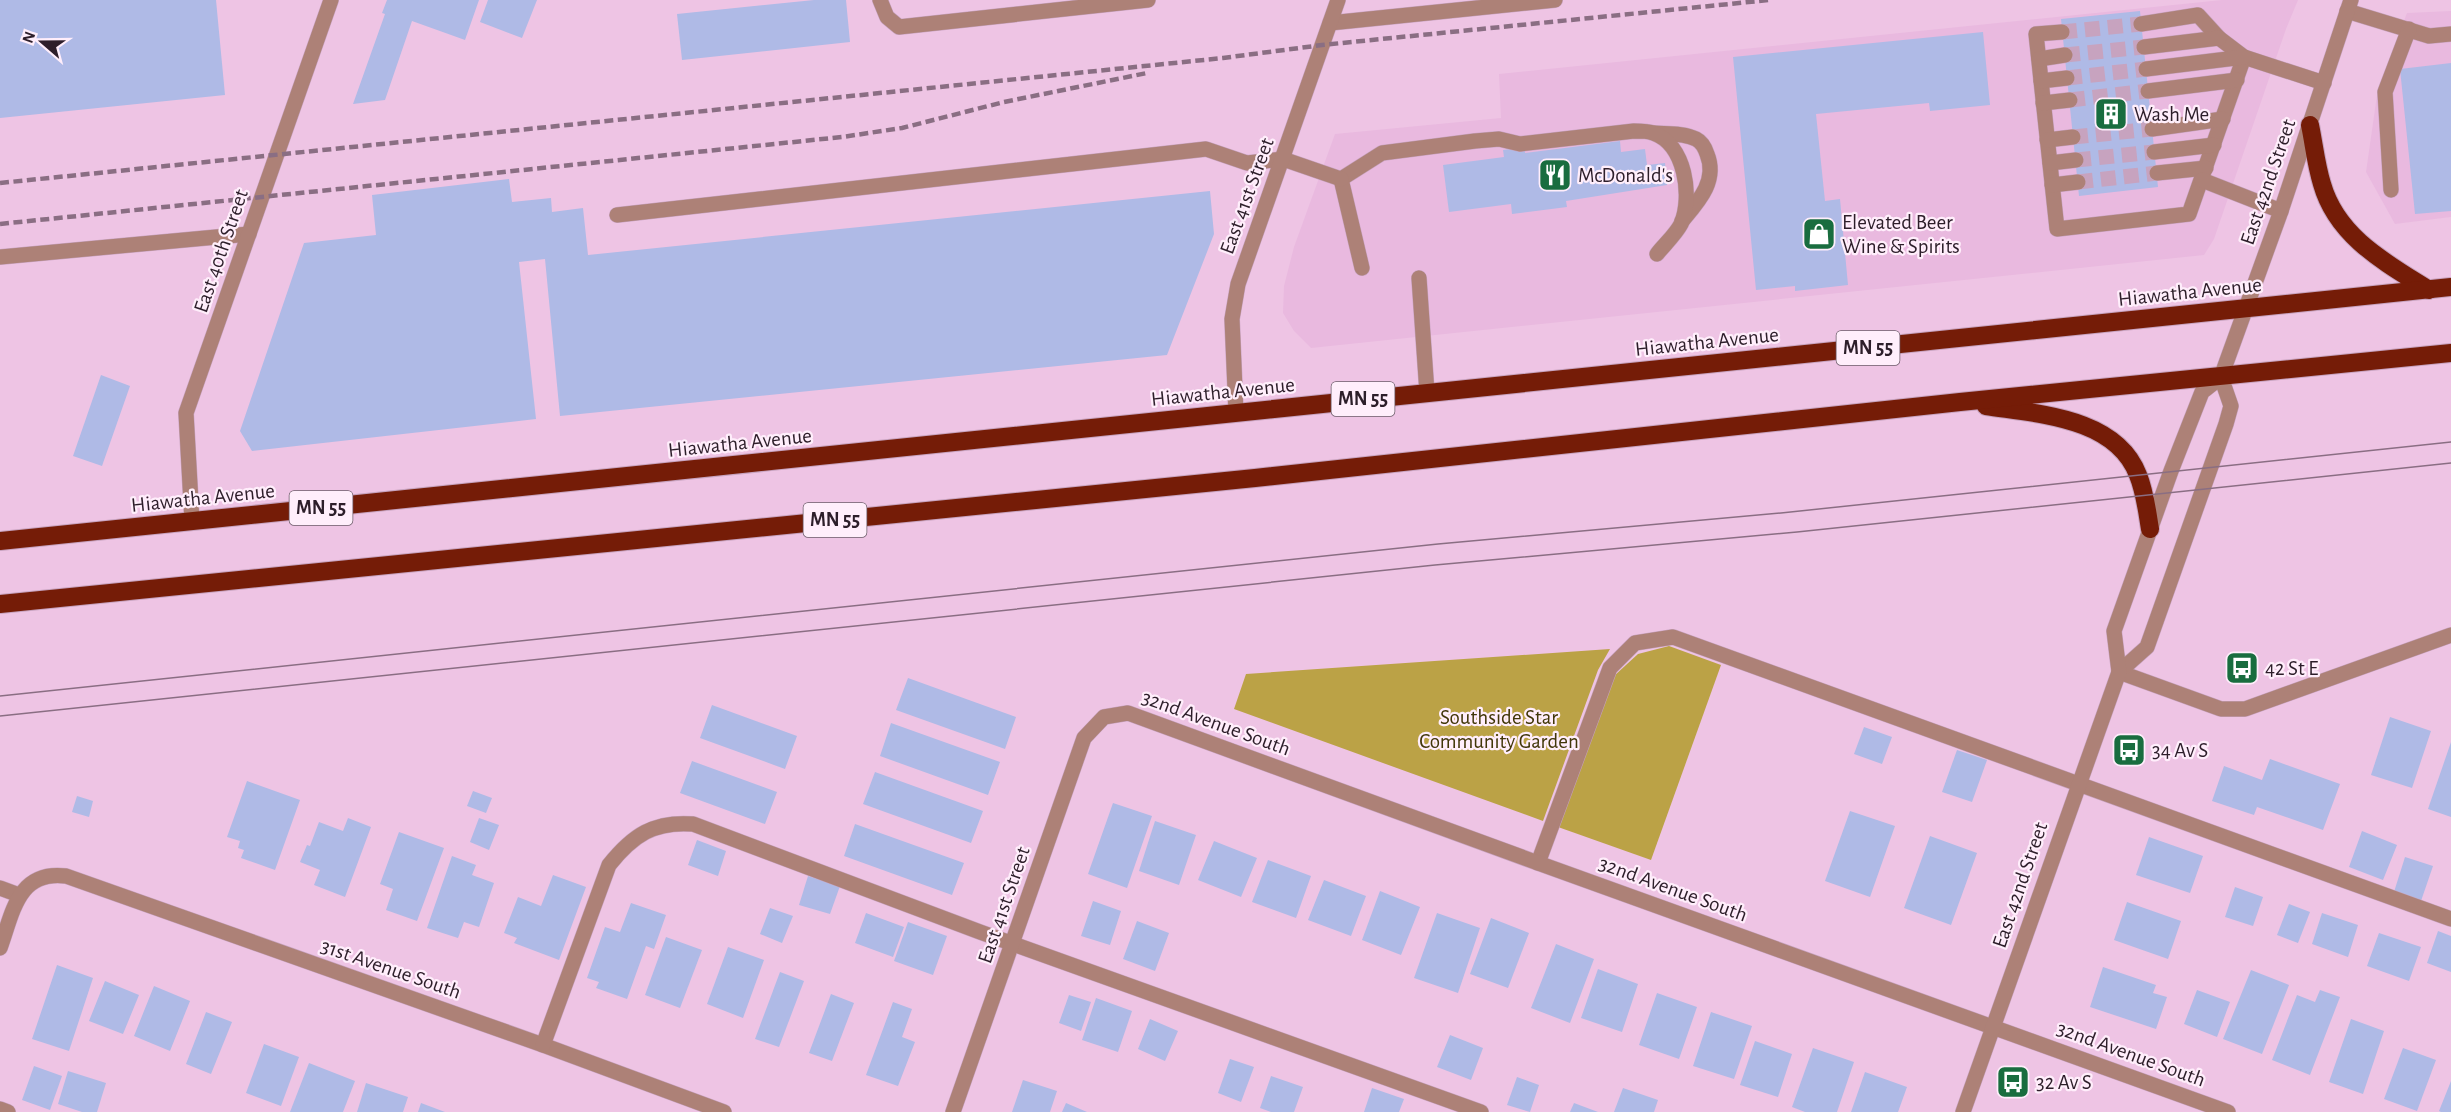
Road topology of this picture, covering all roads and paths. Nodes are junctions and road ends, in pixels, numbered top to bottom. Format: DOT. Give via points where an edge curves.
graph roads {
  1 [pos="331,0"];
  2 [pos="880,0"];
  3 [pos="1148,0"];
  4 [pos="1338,0"];
  5 [pos="1555,0"];
  6 [pos="2349,5"];
  7 [pos="1330,23"];
  8 [pos="2141,24"];
  9 [pos="2409,30"];
  10 [pos="2062,32"];
  11 [pos="2451,34"];
  12 [pos="2219,38"];
  13 [pos="2144,47"];
  14 [pos="2065,55"];
  15 [pos="2244,57"];
  16 [pos="2038,58"];
  17 [pos="2146,69"];
  18 [pos="2067,78"];
  19 [pos="2236,80"];
  20 [pos="2041,81"];
  21 [pos="2324,83"];
  22 [pos="2148,91"];
  23 [pos="2070,100"];
  24 [pos="2043,102"];
  25 [pos="2223,119"];
  26 [pos="2310,125"];
  27 [pos="2152,129"];
  28 [pos="1653,133"];
  29 [pos="2073,137"];
  30 [pos="2048,140"];
  31 [pos="2214,145"];
  32 [pos="2154,152"];
  33 [pos="1282,159"];
  34 [pos="2076,160"];
  35 [pos="2050,163"];
  36 [pos="2157,173"];
  37 [pos="2204,174"];
  38 [pos="1341,179"];
  39 [pos="2078,182"];
  40 [pos="2052,185"];
  41 [pos="2391,190"];
  42 [pos="2281,211"];
  43 [pos="617,214"];
  44 [pos="1681,224"];
  45 [pos="249,234"];
  46 [pos="1658,254"];
  47 [pos="0,257"];
  48 [pos="1362,268"];
  49 [pos="1419,278"];
  50 [pos="2451,287"];
  51 [pos="2429,290"];
  52 [pos="2245,309"];
  53 [pos="2451,353"];
  54 [pos="2221,377"];
  55 [pos="1427,393"];
  56 [pos="1960,402"];
  57 [pos="1236,413"];
  58 [pos="192,521"];
  59 [pos="2150,529"];
  60 [pos="0,541"];
  61 [pos="0,604"];
  62 [pos="2451,634"];
  63 [pos="2119,672"];
  64 [pos="1104,717"];
  65 [pos="2078,783"];
  66 [pos="1538,863"];
  67 [pos="0,888"];
  68 [pos="19,895"];
  69 [pos="2451,919"];
  70 [pos="1013,944"];
  71 [pos="0,948"];
  72 [pos="1993,1026"];
  73 [pos="543,1045"];
  74 [pos="0,1109"];
  75 [pos="8,1112"];
  76 [pos="724,1112"];
  77 [pos="953,1112"];
  78 [pos="1481,1112"];
  79 [pos="1963,1112"];
  80 [pos="2228,1112"];
  1 -- 45 [label="street, East 40th Street"];
  2 -- 3 [label="street" via="887,17 899,27"];
  4 -- 7 [label="street, East 41st Street"];
  5 -- 7 [label="street"];
  6 -- 9 [label="street"];
  6 -- 21 [label="street, East 42nd Street"];
  7 -- 33 [label="street, East 41st Street"];
  8 -- 12 [label="street" via="2198,15"];
  9 -- 11 [label="street" via="2429,36"];
  9 -- 41 [label="street" via="2385,92"];
  10 -- 16 [label="street" via="2036,34"];
  12 -- 13 [label="street"];
  12 -- 15 [label="street"];
  14 -- 16 [label="street"];
  15 -- 17 [label="street"];
  15 -- 19 [label="street"];
  15 -- 21 [label="street"];
  16 -- 20 [label="street"];
  18 -- 20 [label="street"];
  19 -- 22 [label="street"];
  19 -- 25 [label="street"];
  20 -- 24 [label="street"];
  21 -- 26 [label="street, East 42nd Street"];
  23 -- 24 [label="street"];
  24 -- 30 [label="street"];
  25 -- 27 [label="street"];
  25 -- 31 [label="street"];
  26 -- 42 [label="street, East 42nd Street"];
  26 -- 51 [label="highway" via="2322,184 2338,218 2362,246"];
  28 -- 38 [label="street" via="1634,130 1520,144 1499,139 1382,153"];
  28 -- 44 [label="street" via="1677,153 1684,173"];
  28 -- 44 [label="street" via="1696,139 1708,158 1709,180 1704,194"];
  29 -- 30 [label="street"];
  30 -- 35 [label="street"];
  31 -- 32 [label="street"];
  31 -- 37 [label="street"];
  33 -- 38 [label="street"];
  33 -- 43 [label="street" via="1247,163 1206,149"];
  33 -- 57 [label="street, East 41st Street" via="1238,284 1232,319"];
  34 -- 35 [label="street"];
  35 -- 40 [label="street"];
  36 -- 37 [label="street"];
  37 -- 40 [label="street" via="2189,214 2057,229"];
  37 -- 42 [label="street"];
  38 -- 48 [label="street"];
  39 -- 40 [label="street"];
  42 -- 52 [label="street, East 42nd Street"];
  44 -- 46 [label="street"];
  45 -- 47 [label="street"];
  45 -- 58 [label="street, East 40th Street" via="186,413"];
  49 -- 55 [label="street"];
  50 -- 51 [label="highway, Hiawatha Avenue / MN 55"];
  51 -- 52 [label="highway, Hiawatha Avenue / MN 55"];
  52 -- 54 [label="street, East 42nd Street"];
  52 -- 55 [label="highway, Hiawatha Avenue / MN 55"];
  53 -- 54 [label="highway, MN 55"];
  54 -- 56 [label="highway, MN 55"];
  54 -- 59 [label="street, East 42nd Street" via="2202,392"];
  54 -- 63 [label="street, East 42nd Street" via="2231,406 2226,424 2147,647"];
  55 -- 57 [label="highway, Hiawatha Avenue / MN 55"];
  56 -- 59 [label="highway" via="2086,425 2108,439 2127,456 2138,474"];
  56 -- 61 [label="highway, MN 55" via="1267,477"];
  57 -- 58 [label="highway, Hiawatha Avenue / MN 55"];
  58 -- 60 [label="highway, Hiawatha Avenue / MN 55"];
  59 -- 63 [label="street, East 42nd Street" via="2114,632"];
  62 -- 63 [label="street" via="2245,709 2221,709"];
  63 -- 65 [label="street, East 42nd Street"];
  64 -- 66 [label="street, 32nd Avenue South" via="1128,713"];
  64 -- 70 [label="street, East 41st Street" via="1084,738"];
  65 -- 66 [label="street" via="1673,637 1635,643 1610,669"];
  65 -- 69 [label="street"];
  65 -- 72 [label="street, East 42nd Street"];
  66 -- 72 [label="street, 32nd Avenue South"];
  67 -- 68 [label="street"];
  68 -- 71 [label="street"];
  68 -- 73 [label="street, 31st Avenue South" via="42,878 66,876"];
  70 -- 73 [label="street" via="693,825 654,827 624,845 609,865"];
  70 -- 77 [label="street, East 41st Street"];
  70 -- 78 [label="street"];
  72 -- 79 [label="street, East 42nd Street"];
  72 -- 80 [label="street, 32nd Avenue South"];
  73 -- 76 [label="street, 31st Avenue South"];
  74 -- 75 [label="street"];
}
